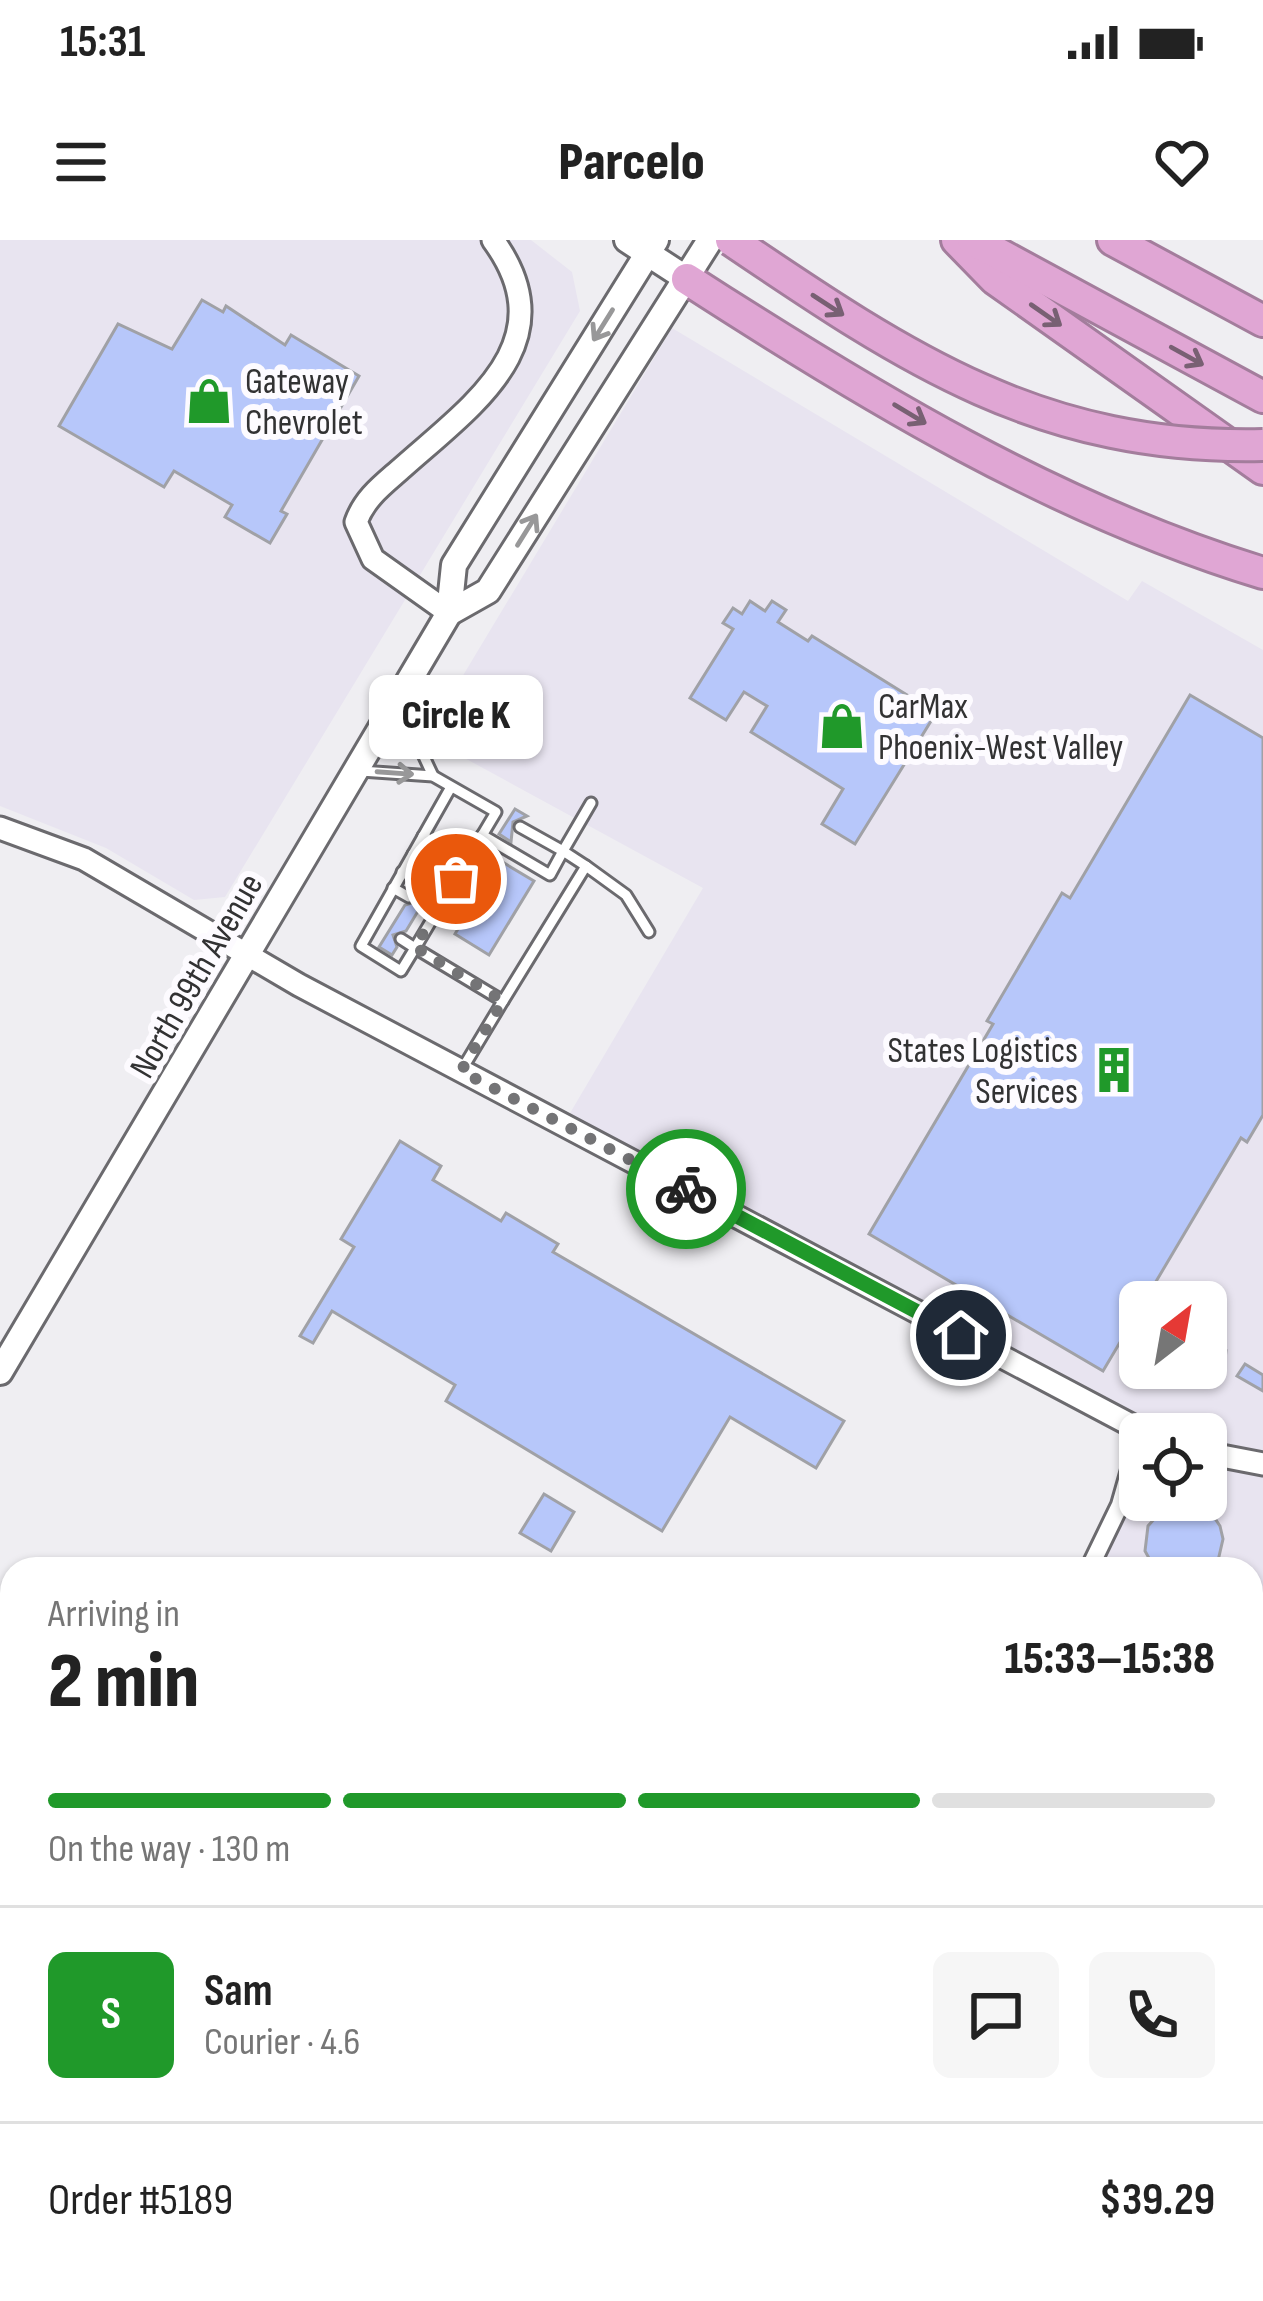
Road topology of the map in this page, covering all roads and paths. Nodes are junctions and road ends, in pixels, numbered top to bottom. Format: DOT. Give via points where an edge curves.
graph roads {
  1 [pos="494,240"];
  2 [pos="710,240"];
  3 [pos="731,240"];
  4 [pos="957,240"];
  5 [pos="974,240"];
  6 [pos="1113,240"];
  7 [pos="643,245"];
  8 [pos="687,279"];
  9 [pos="1263,321"];
  10 [pos="1263,398"];
  11 [pos="1263,445"];
  12 [pos="1263,470"];
  13 [pos="1263,573"];
  14 [pos="449,613"];
  15 [pos="398,701"];
  16 [pos="357,770"];
  17 [pos="433,776"];
  18 [pos="452,787"];
  19 [pos="591,802"];
  20 [pos="496,812"];
  21 [pos="508,819"];
  22 [pos="520,827"];
  23 [pos="0,828"];
  24 [pos="482,835"];
  25 [pos="423,836"];
  26 [pos="440,846"];
  27 [pos="563,851"];
  28 [pos="413,854"];
  29 [pos="453,854"];
  30 [pos="466,861"];
  31 [pos="430,864"];
  32 [pos="586,866"];
  33 [pos="442,871"];
  34 [pos="402,872"];
  35 [pos="456,879"];
  36 [pos="419,881"];
  37 [pos="394,888"];
  38 [pos="431,889"];
  39 [pos="410,897"];
  40 [pos="446,897"];
  41 [pos="385,903"];
  42 [pos="422,904"];
  43 [pos="400,912"];
  44 [pos="436,913"];
  45 [pos="413,920"];
  46 [pos="374,923"];
  47 [pos="427,928"];
  48 [pos="388,931"];
  49 [pos="650,932"];
  50 [pos="401,939"];
  51 [pos="415,947"];
  52 [pos="249,955"];
  53 [pos="503,1001"];
  54 [pos="461,1071"];
  55 [pos="0,1372"];
  56 [pos="1119,1419"];
  57 [pos="1227,1458"];
  58 [pos="1263,1464"];
  59 [pos="1119,1507"];
  60 [pos="1095,1557"];
  1 -- 14 [label="street" via="519,292 517,345 478,399 368,498 356,522 373,559"];
  2 -- 8 [label="main road, North 99th Avenue"];
  3 -- 11 [label="highway, one-way, bridge" via="890,345 989,395 1109,433 1185,445"];
  4 -- 12 [label="highway, one-way" via="995,279"];
  5 -- 10 [label="highway, one-way"];
  6 -- 9 [label="highway"];
  7 -- 8 [label="main road"];
  7 -- 14 [label="main road, North 99th Avenue, one-way" via="454,565"];
  8 -- 13 [label="highway, one-way" via="996,464"];
  14 -- 8 [label="main road, North 99th Avenue, one-way" via="488,591"];
  14 -- 15 [label="main road, North 99th Avenue"];
  15 -- 16 [label="main road, North 99th Avenue"];
  15 -- 17 [label="lane"];
  16 -- 17 [label="lane, one-way"];
  16 -- 52 [label="main road, North 99th Avenue"];
  17 -- 18 [label="lane"];
  18 -- 20 [label="lane"];
  18 -- 25 [label="lane"];
  19 -- 27 [label="lane"];
  20 -- 21 [label="lane"];
  20 -- 24 [label="lane"];
  22 -- 27 [label="lane"];
  23 -- 52 [label="street" via="84,859"];
  24 -- 27 [label="lane" via="550,875"];
  24 -- 30 [label="lane"];
  25 -- 26 [label="lane"];
  25 -- 28 [label="lane"];
  27 -- 32 [label="lane"];
  28 -- 31 [label="lane"];
  28 -- 34 [label="lane"];
  29 -- 30 [label="lane"];
  30 -- 35 [label="lane"];
  32 -- 49 [label="lane" via="626,895"];
  32 -- 53 [label="lane"];
  33 -- 35 [label="lane"];
  34 -- 36 [label="lane"];
  34 -- 37 [label="lane"];
  35 -- 40 [label="lane"];
  37 -- 39 [label="lane"];
  37 -- 41 [label="lane"];
  38 -- 40 [label="lane"];
  40 -- 44 [label="lane"];
  41 -- 43 [label="lane"];
  41 -- 46 [label="lane"];
  42 -- 44 [label="lane"];
  44 -- 47 [label="lane"];
  45 -- 47 [label="lane"];
  46 -- 48 [label="lane"];
  46 -- 51 [label="lane" via="361,946 401,970"];
  47 -- 51 [label="lane"];
  50 -- 51 [label="lane"];
  51 -- 53 [label="lane"];
  52 -- 54 [label="street"];
  52 -- 55 [label="main road, North 99th Avenue"];
  53 -- 54 [label="lane"];
  54 -- 56 [label="street"];
  57 -- 58 [label="street"];
  59 -- 60 [label="street"];
}
